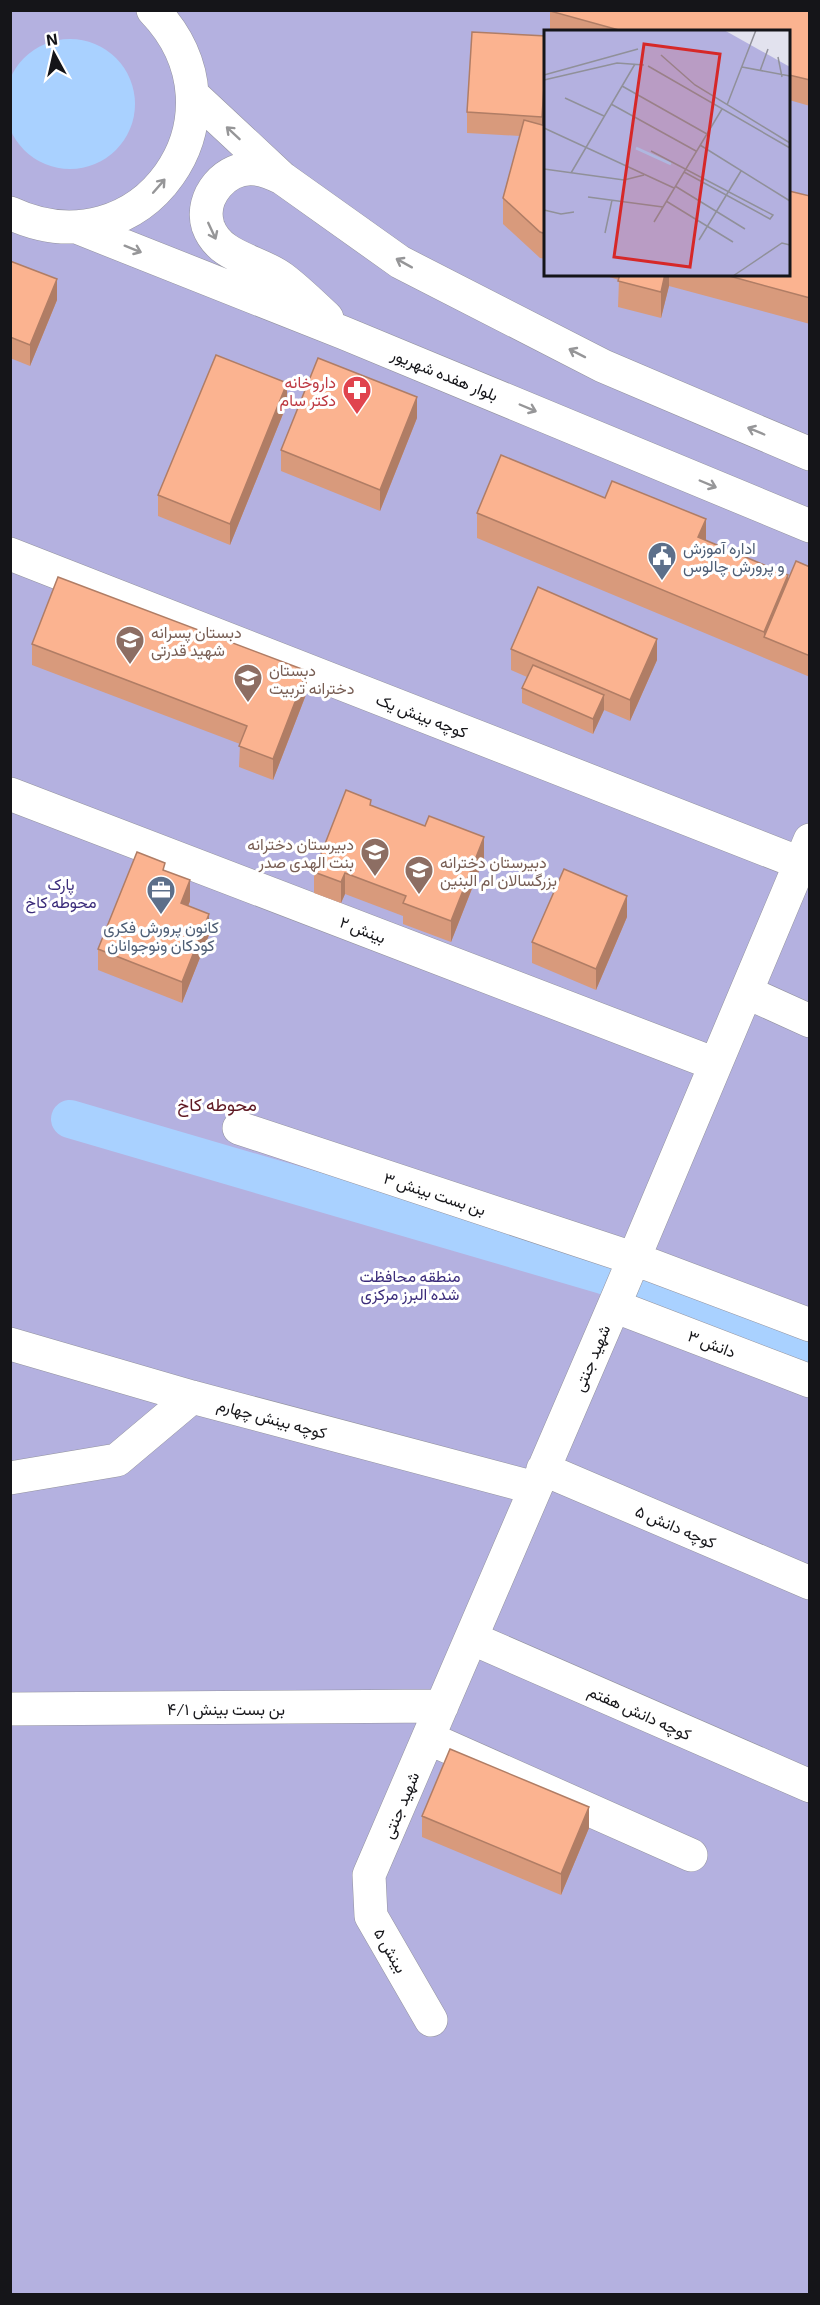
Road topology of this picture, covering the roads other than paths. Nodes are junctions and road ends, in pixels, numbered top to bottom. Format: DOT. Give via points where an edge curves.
graph roads {
  1 [pos="153,10"];
  2 [pos="194,96"];
  3 [pos="282,178"];
  4 [pos="17,219"];
  5 [pos="79,228"];
  6 [pos="344,333"];
  7 [pos="810,454"];
  8 [pos="810,526"];
  9 [pos="10,554"];
  10 [pos="10,794"];
  11 [pos="805,852"];
  12 [pos="746,992"];
  13 [pos="810,1021"];
  14 [pos="715,1064"];
  15 [pos="239,1128"];
  16 [pos="623,1282"];
  17 [pos="810,1325"];
  18 [pos="10,1344"];
  19 [pos="810,1380"];
  20 [pos="192,1397"];
  21 [pos="10,1478"];
  22 [pos="539,1479"];
  23 [pos="810,1584"];
  24 [pos="471,1638"];
  25 [pos="442,1706"];
  26 [pos="10,1709"];
  27 [pos="428,1738"];
  28 [pos="810,1786"];
  29 [pos="691,1855"];
  30 [pos="369,1875"];
  31 [pos="431,2020"];
  1 -- 2 [label="street" via="171,29 187,61"];
  3 -- 2 [label="street, one-way"];
  5 -- 2 [label="street, one-way" via="116,218 149,198 174,169 190,135"];
  3 -- 6 [label="street, one-way" via="255,168 227,175 209,197 208,225 224,249 280,277"];
  7 -- 3 [label="street, one-way" via="603,366 400,262"];
  4 -- 5 [label="street"];
  5 -- 6 [label="street, بلوار هفده شهریور, one-way"];
  6 -- 8 [label="street, بلوار هفده شهریور, one-way"];
  9 -- 11 [label="street, کوچه بینش یک"];
  10 -- 14 [label="street, بینش ۲"];
  11 -- 12 [label="street, شهید جنتی"];
  12 -- 13 [label="street"];
  12 -- 14 [label="street, شهید جنتی"];
  14 -- 16 [label="street, شهید جنتی"];
  15 -- 16 [label="street, بن بست بینش ۳"];
  16 -- 17 [label="street"];
  16 -- 19 [label="street, دانش ۳"];
  16 -- 22 [label="street, شهید جنتی"];
  18 -- 20 [label="street, کوچه بینش چهارم"];
  20 -- 21 [label="street" via="117,1460"];
  20 -- 22 [label="street, کوچه بینش چهارم"];
  22 -- 23 [label="street, کوچه دانش ۵"];
  22 -- 24 [label="street, شهید جنتی"];
  24 -- 25 [label="street, شهید جنتی"];
  24 -- 28 [label="street, کوچه دانش هفتم"];
  25 -- 26 [label="street, بن بست بینش ۴/۱"];
  25 -- 27 [label="street, شهید جنتی"];
  27 -- 29 [label="street"];
  27 -- 30 [label="street, شهید جنتی"];
  30 -- 31 [label="street, بینش ۵" via="371,1916"];
}
